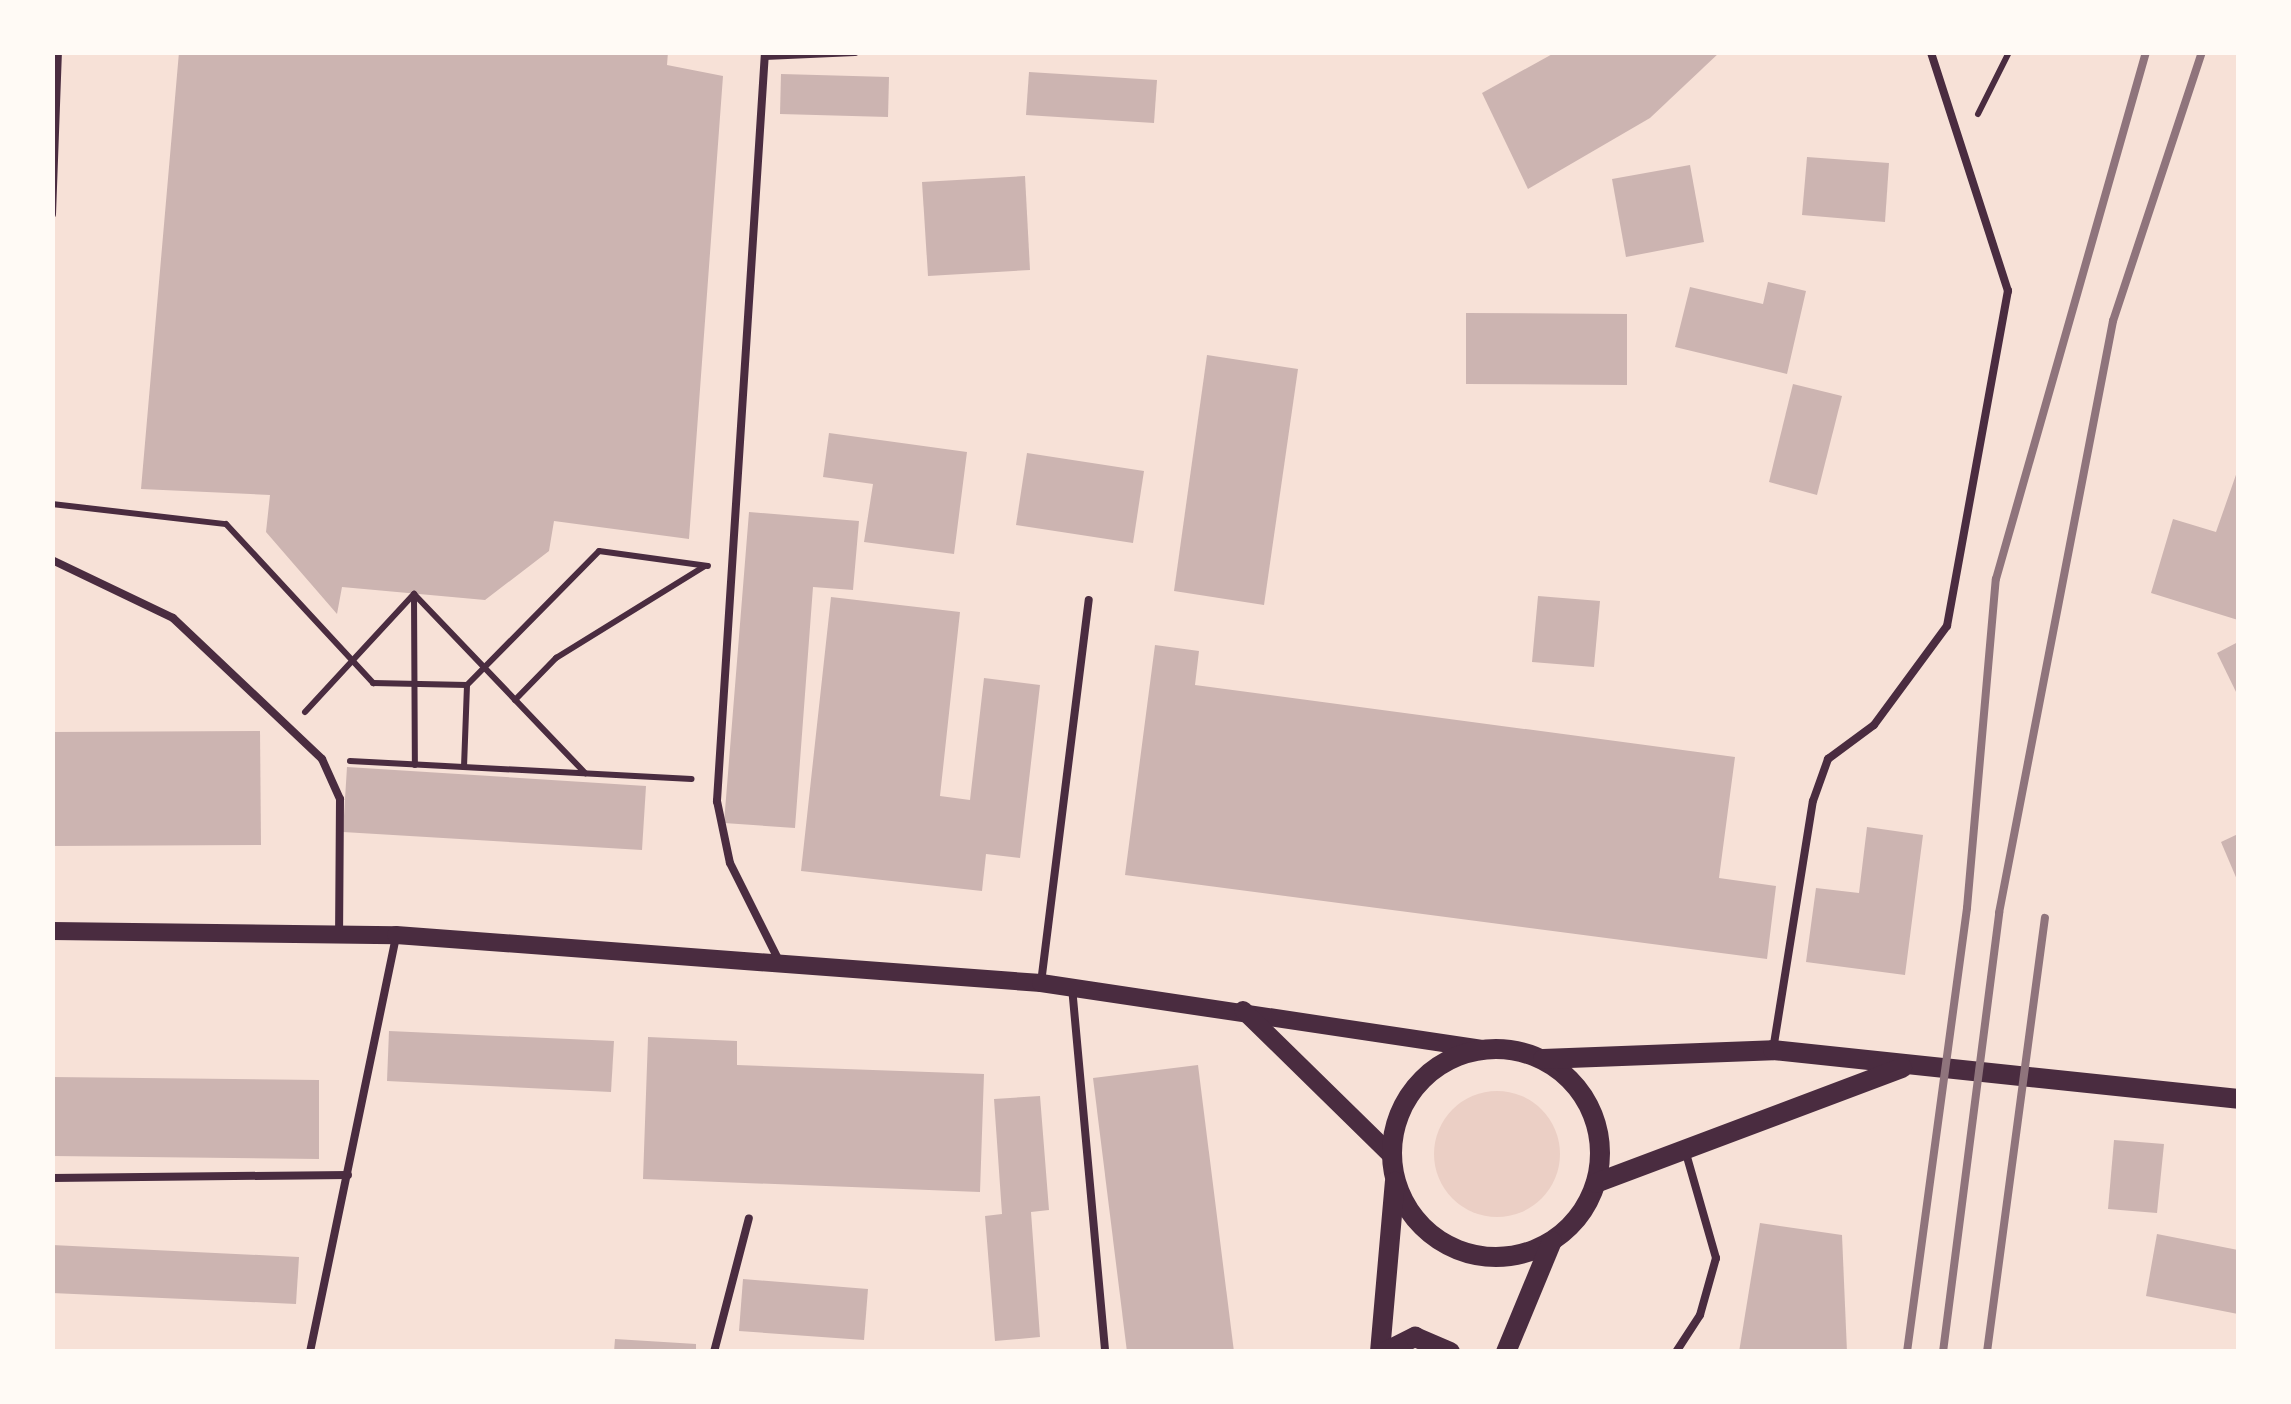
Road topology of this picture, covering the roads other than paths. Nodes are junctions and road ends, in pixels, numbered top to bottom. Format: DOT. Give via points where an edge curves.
graph roads {
  1 [pos="58,52"];
  2 [pos="855,52"];
  3 [pos="1931,52"];
  4 [pos="765,54"];
  5 [pos="52,214"];
  6 [pos="52,560"];
  7 [pos="1089,600"];
  8 [pos="52,931"];
  9 [pos="339,934"];
  10 [pos="396,936"];
  11 [pos="780,963"];
  12 [pos="1041,983"];
  13 [pos="1072,987"];
  14 [pos="1243,1009"];
  15 [pos="1482,1049"];
  16 [pos="1773,1050"];
  17 [pos="1543,1059"];
  18 [pos="1908,1066"];
  19 [pos="2238,1099"];
  20 [pos="1684,1149"];
  21 [pos="1392,1156"];
  22 [pos="348,1175"];
  23 [pos="52,1178"];
  24 [pos="1395,1180"];
  25 [pos="1596,1183"];
  26 [pos="750,1218"];
  27 [pos="1552,1241"];
  28 [pos="310,1352"];
  29 [pos="714,1352"];
  30 [pos="1104,1352"];
  31 [pos="1382,1352"];
  32 [pos="1450,1352"];
  33 [pos="1506,1352"];
  34 [pos="1676,1352"];
  1 -- 5 [label="lane"];
  2 -- 4 [label="lane"];
  3 -- 16 [label="lane" via="2008,291 1947,626 1874,725 1828,759 1813,801"];
  4 -- 11 [label="lane" via="718,781 730,864"];
  6 -- 9 [label="lane" via="173,618 322,760 340,799"];
  7 -- 12 [label="lane"];
  8 -- 9 [label="street"];
  9 -- 10 [label="street"];
  10 -- 11 [label="street"];
  10 -- 22 [label="lane"];
  11 -- 12 [label="street"];
  12 -- 13 [label="street"];
  13 -- 14 [label="street"];
  13 -- 30 [label="lane"];
  14 -- 15 [label="street"];
  14 -- 21 [label="street"];
  15 -- 17 [label="main road"];
  15 -- 21 [label="main road" via="1416,1085"];
  16 -- 17 [label="main road"];
  16 -- 18 [label="main road"];
  17 -- 25 [label="main road" via="1592,1111"];
  18 -- 19 [label="main road"];
  18 -- 20 [label="main road"];
  20 -- 25 [label="main road"];
  20 -- 34 [label="lane" via="1716,1258 1700,1315"];
  21 -- 24 [label="main road"];
  22 -- 23 [label="lane"];
  22 -- 28 [label="lane"];
  24 -- 27 [label="main road" via="1412,1214 1458,1250 1497,1257"];
  24 -- 31 [label="main road"];
  25 -- 27 [label="main road"];
  26 -- 29 [label="lane"];
  27 -- 33 [label="main road"];
  31 -- 32 [label="main road" via="1414,1337"];
}
